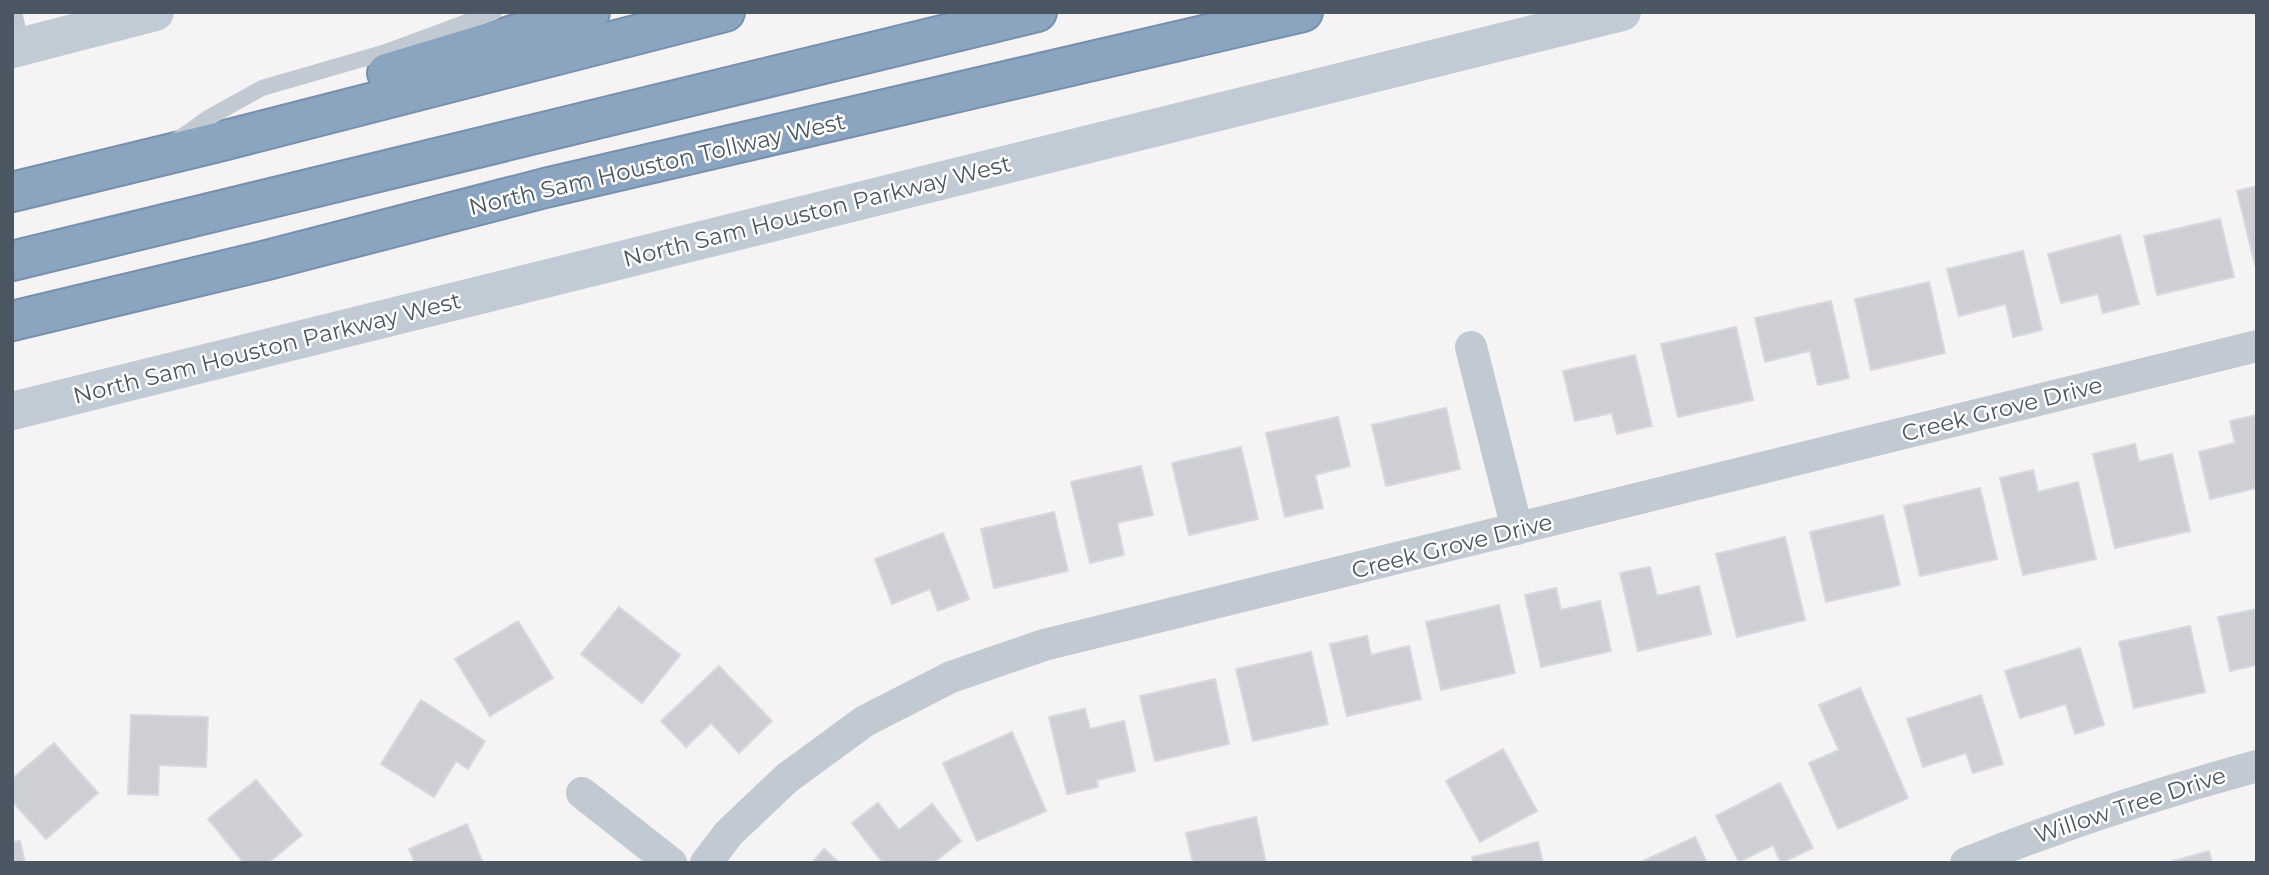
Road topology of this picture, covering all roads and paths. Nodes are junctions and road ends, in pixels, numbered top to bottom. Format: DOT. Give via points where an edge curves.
graph roads {
  1 [pos="155,12"];
  2 [pos="494,12"];
  3 [pos="590,12"];
  4 [pos="724,12"];
  5 [pos="1037,12"];
  6 [pos="1303,12"];
  7 [pos="1622,12"];
  8 [pos="16,36"];
  9 [pos="218,142"];
  10 [pos="150,159"];
  11 [pos="12,192"];
  12 [pos="12,261"];
  13 [pos="12,321"];
  14 [pos="2257,346"];
  15 [pos="1471,348"];
  16 [pos="12,411"];
  17 [pos="1517,529"];
  18 [pos="2257,766"];
  19 [pos="582,793"];
  20 [pos="671,863"];
  21 [pos="706,863"];
  22 [pos="1966,863"];
  1 -- 8 [label="main road"];
  2 -- 10 [label="lane" via="383,53 262,88 208,118"];
  3 -- 9 [label="highway" via="327,91 272,111"];
  4 -- 9 [label="highway"];
  5 -- 12 [label="highway"];
  6 -- 13 [label="highway, North Sam Houston Tollway West" via="558,185"];
  7 -- 16 [label="main road, North Sam Houston Parkway West"];
  9 -- 10 [label="highway"];
  10 -- 11 [label="highway"];
  14 -- 17 [label="street, Creek Grove Drive"];
  15 -- 17 [label="street"];
  17 -- 21 [label="street, Creek Grove Drive" via="1044,645 951,677 865,721 787,778 729,833"];
  18 -- 22 [label="street, Willow Tree Drive" via="2042,832"];
  19 -- 20 [label="street"];
}
